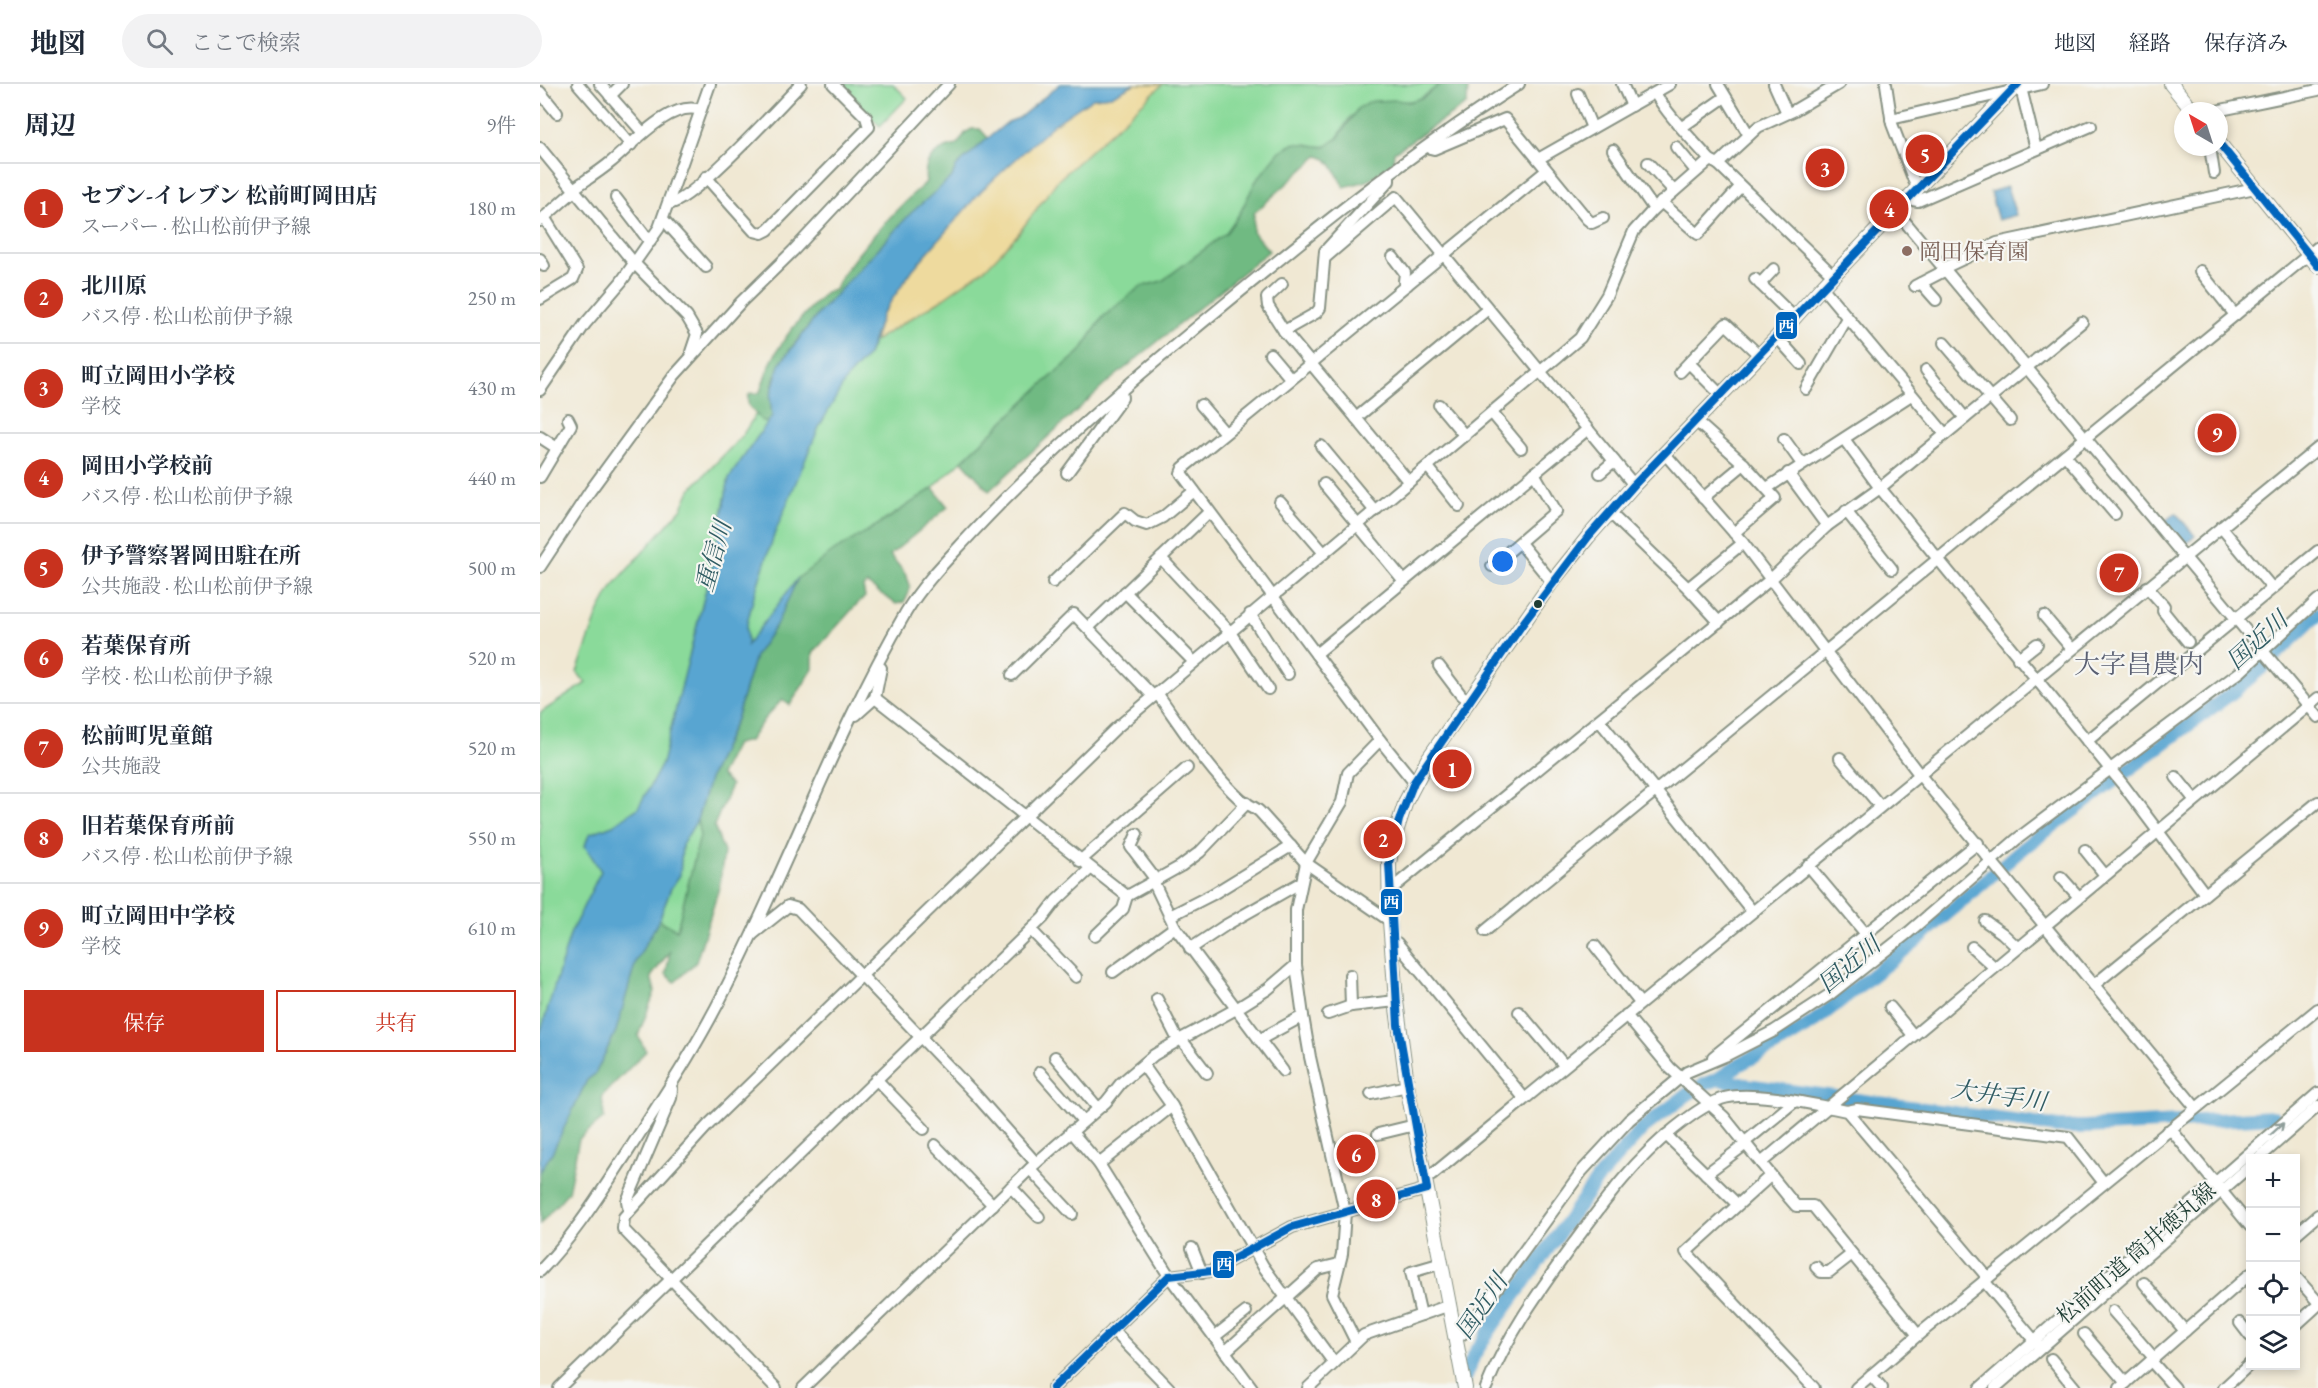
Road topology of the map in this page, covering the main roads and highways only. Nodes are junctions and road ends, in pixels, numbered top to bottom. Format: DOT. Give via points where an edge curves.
graph roads {
  1 [pos="2171,84"];
  2 [pos="2018,87"];
  3 [pos="2186,102"];
  4 [pos="2228,154"];
  5 [pos="2313,251"];
  6 [pos="2318,266"];
  7 [pos="1464,1388"];
  1 -- 3 [label="main road"];
  2 -- 7 [label="main road" via="1634,485 1552,582 1414,782 1399,820 1389,863 1396,1001 1407,1086"];
  4 -- 5 [label="main road"];
  5 -- 6 [label="main road"];
}
